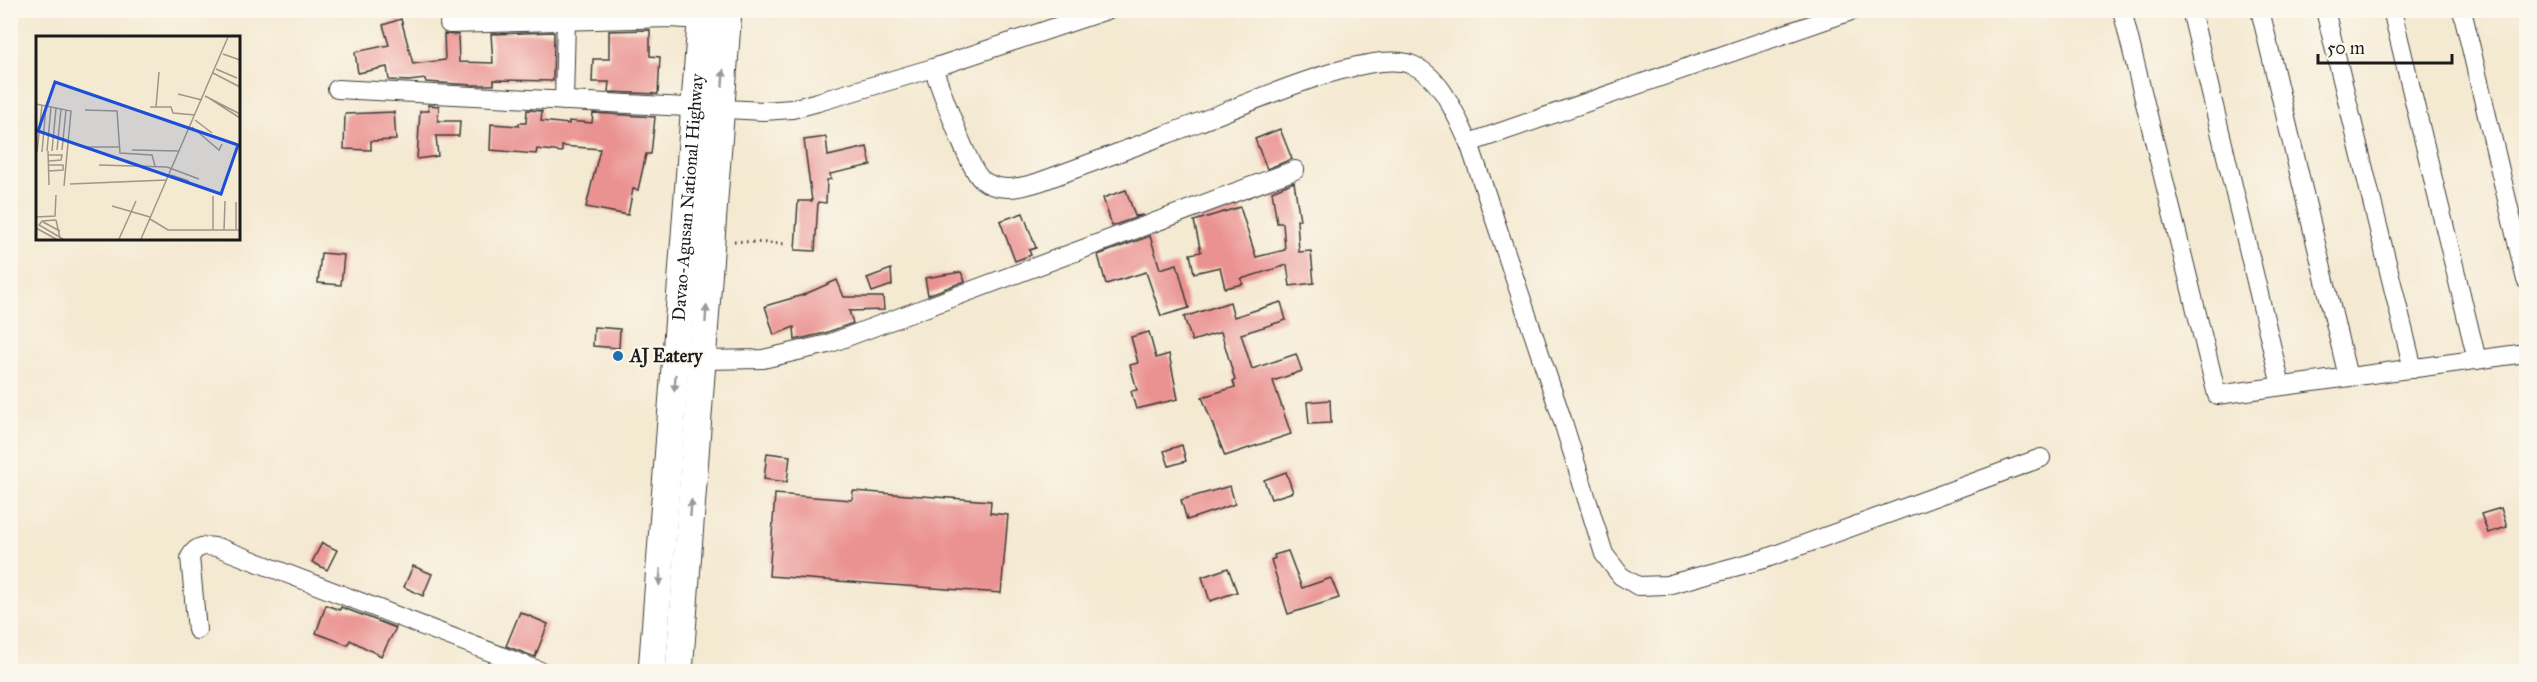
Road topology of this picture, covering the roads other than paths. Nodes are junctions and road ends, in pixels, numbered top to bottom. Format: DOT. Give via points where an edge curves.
graph roads {
  1 [pos="728,10"];
  2 [pos="1107,10"];
  3 [pos="1854,10"];
  4 [pos="2122,10"];
  5 [pos="2192,10"];
  6 [pos="2260,10"];
  7 [pos="2325,10"];
  8 [pos="2392,10"];
  9 [pos="2462,10"];
  10 [pos="702,15"];
  11 [pos="566,20"];
  12 [pos="449,24"];
  13 [pos="933,68"];
  14 [pos="337,90"];
  15 [pos="564,101"];
  16 [pos="708,108"];
  17 [pos="1469,143"];
  18 [pos="1295,170"];
  19 [pos="2526,280"];
  20 [pos="2526,352"];
  21 [pos="703,360"];
  22 [pos="2477,360"];
  23 [pos="2413,369"];
  24 [pos="2348,377"];
  25 [pos="2281,386"];
  26 [pos="684,435"];
  27 [pos="2041,458"];
  28 [pos="197,630"];
  29 [pos="543,672"];
  30 [pos="652,672"];
  31 [pos="679,672"];
  16 -- 1 [label="highway, Davao-Agusan National Highway, one-way"];
  2 -- 13 [label="street"];
  3 -- 17 [label="street"];
  4 -- 25 [label="street" via="2217,395"];
  5 -- 25 [label="street"];
  6 -- 24 [label="street"];
  7 -- 23 [label="street"];
  8 -- 22 [label="street"];
  9 -- 19 [label="street"];
  10 -- 11 [label="street"];
  10 -- 16 [label="highway, Davao-Agusan National Highway"];
  11 -- 12 [label="street"];
  11 -- 15 [label="street"];
  13 -- 16 [label="street" via="792,109"];
  13 -- 17 [label="street" via="969,158 981,178 999,188 1039,182 1308,81 1384,62 1411,64 1434,81"];
  14 -- 15 [label="street"];
  15 -- 16 [label="street"];
  21 -- 16 [label="highway, Davao-Agusan National Highway, one-way" via="711,239"];
  16 -- 26 [label="highway, Davao-Agusan National Highway, one-way"];
  17 -- 27 [label="street" via="1604,554 1621,576 1638,586 1667,585 1764,559"];
  18 -- 21 [label="street" via="828,344 763,359"];
  20 -- 22 [label="street"];
  21 -- 26 [label="highway, Davao-Agusan National Highway"];
  22 -- 23 [label="street"];
  23 -- 24 [label="street"];
  24 -- 25 [label="street"];
  26 -- 30 [label="highway, Davao-Agusan National Highway, one-way"];
  31 -- 26 [label="highway, Davao-Agusan National Highway, one-way"];
  28 -- 29 [label="street" via="190,557 193,551 208,546"];
}
